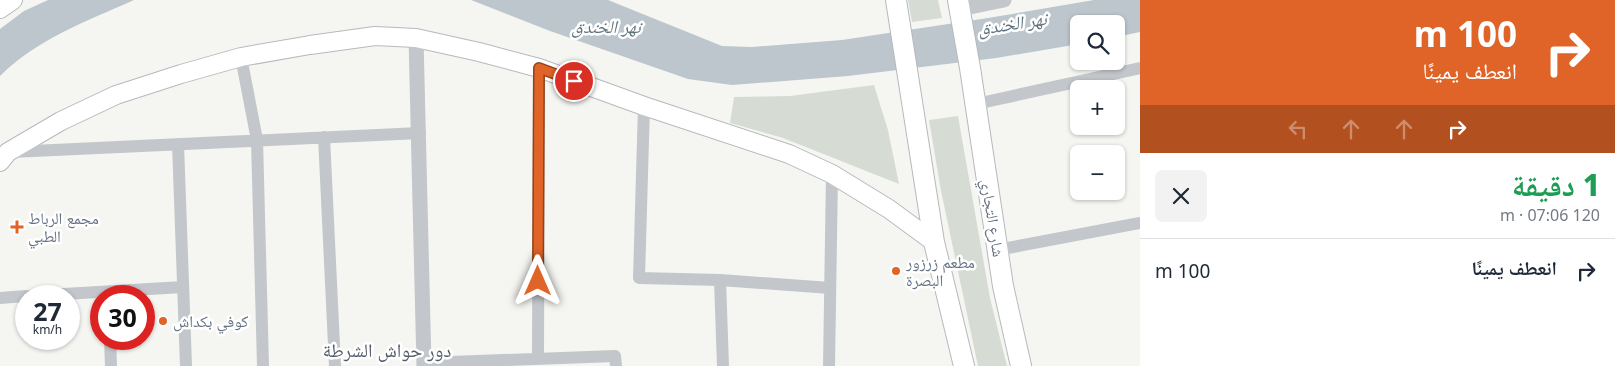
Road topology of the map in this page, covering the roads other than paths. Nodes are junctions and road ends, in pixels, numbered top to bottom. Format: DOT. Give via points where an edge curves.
graph roads {
  1 [pos="13,0"];
  2 [pos="1004,0"];
  3 [pos="959,5"];
  4 [pos="897,8"];
  5 [pos="0,9"];
  6 [pos="416,38"];
  7 [pos="241,57"];
  8 [pos="539,68"];
  9 [pos="1140,68"];
  10 [pos="976,104"];
  11 [pos="644,106"];
  12 [pos="420,133"];
  13 [pos="324,137"];
  14 [pos="257,140"];
  15 [pos="178,144"];
  16 [pos="4,157"];
  17 [pos="832,174"];
  18 [pos="1140,223"];
  19 [pos="934,242"];
  20 [pos="998,250"];
  21 [pos="720,280"];
  22 [pos="183,287"];
  23 [pos="830,288"];
  24 [pos="155,290"];
  25 [pos="15,297"];
  26 [pos="0,298"];
  27 [pos="110,350"];
  28 [pos="538,359"];
  29 [pos="424,364"];
  30 [pos="110,366"];
  31 [pos="186,366"];
  32 [pos="263,366"];
  33 [pos="335,366"];
  34 [pos="616,366"];
  35 [pos="722,366"];
  36 [pos="829,366"];
  37 [pos="964,366"];
  38 [pos="1021,366"];
  1 -- 5 [label="main road"];
  2 -- 3 [label="street"];
  3 -- 10 [label="main road, شارع التجاري"];
  4 -- 19 [label="main road"];
  6 -- 7 [label="main road" via="375,36"];
  6 -- 8 [label="main road"];
  6 -- 12 [label="street"];
  7 -- 14 [label="street"];
  7 -- 16 [label="main road" via="116,95 61,121"];
  8 -- 11 [label="main road"];
  8 -- 28 [label="street"];
  9 -- 10 [label="street"];
  10 -- 20 [label="main road, شارع التجاري"];
  11 -- 17 [label="main road" via="789,154"];
  11 -- 21 [label="street" via="639,278"];
  12 -- 13 [label="street"];
  12 -- 29 [label="street"];
  13 -- 14 [label="street"];
  13 -- 33 [label="street"];
  14 -- 15 [label="street"];
  14 -- 32 [label="street"];
  15 -- 16 [label="street"];
  15 -- 22 [label="street"];
  17 -- 19 [label="main road"];
  17 -- 23 [label="street"];
  18 -- 20 [label="street"];
  19 -- 37 [label="main road"];
  20 -- 38 [label="main road, شارع التجاري"];
  21 -- 23 [label="street"];
  21 -- 35 [label="street"];
  22 -- 24 [label="street"];
  22 -- 31 [label="street"];
  23 -- 36 [label="street"];
  25 -- 26 [label="street"];
  27 -- 30 [label="street"];
  28 -- 29 [label="street"];
  28 -- 34 [label="street" via="615,356"];
}
